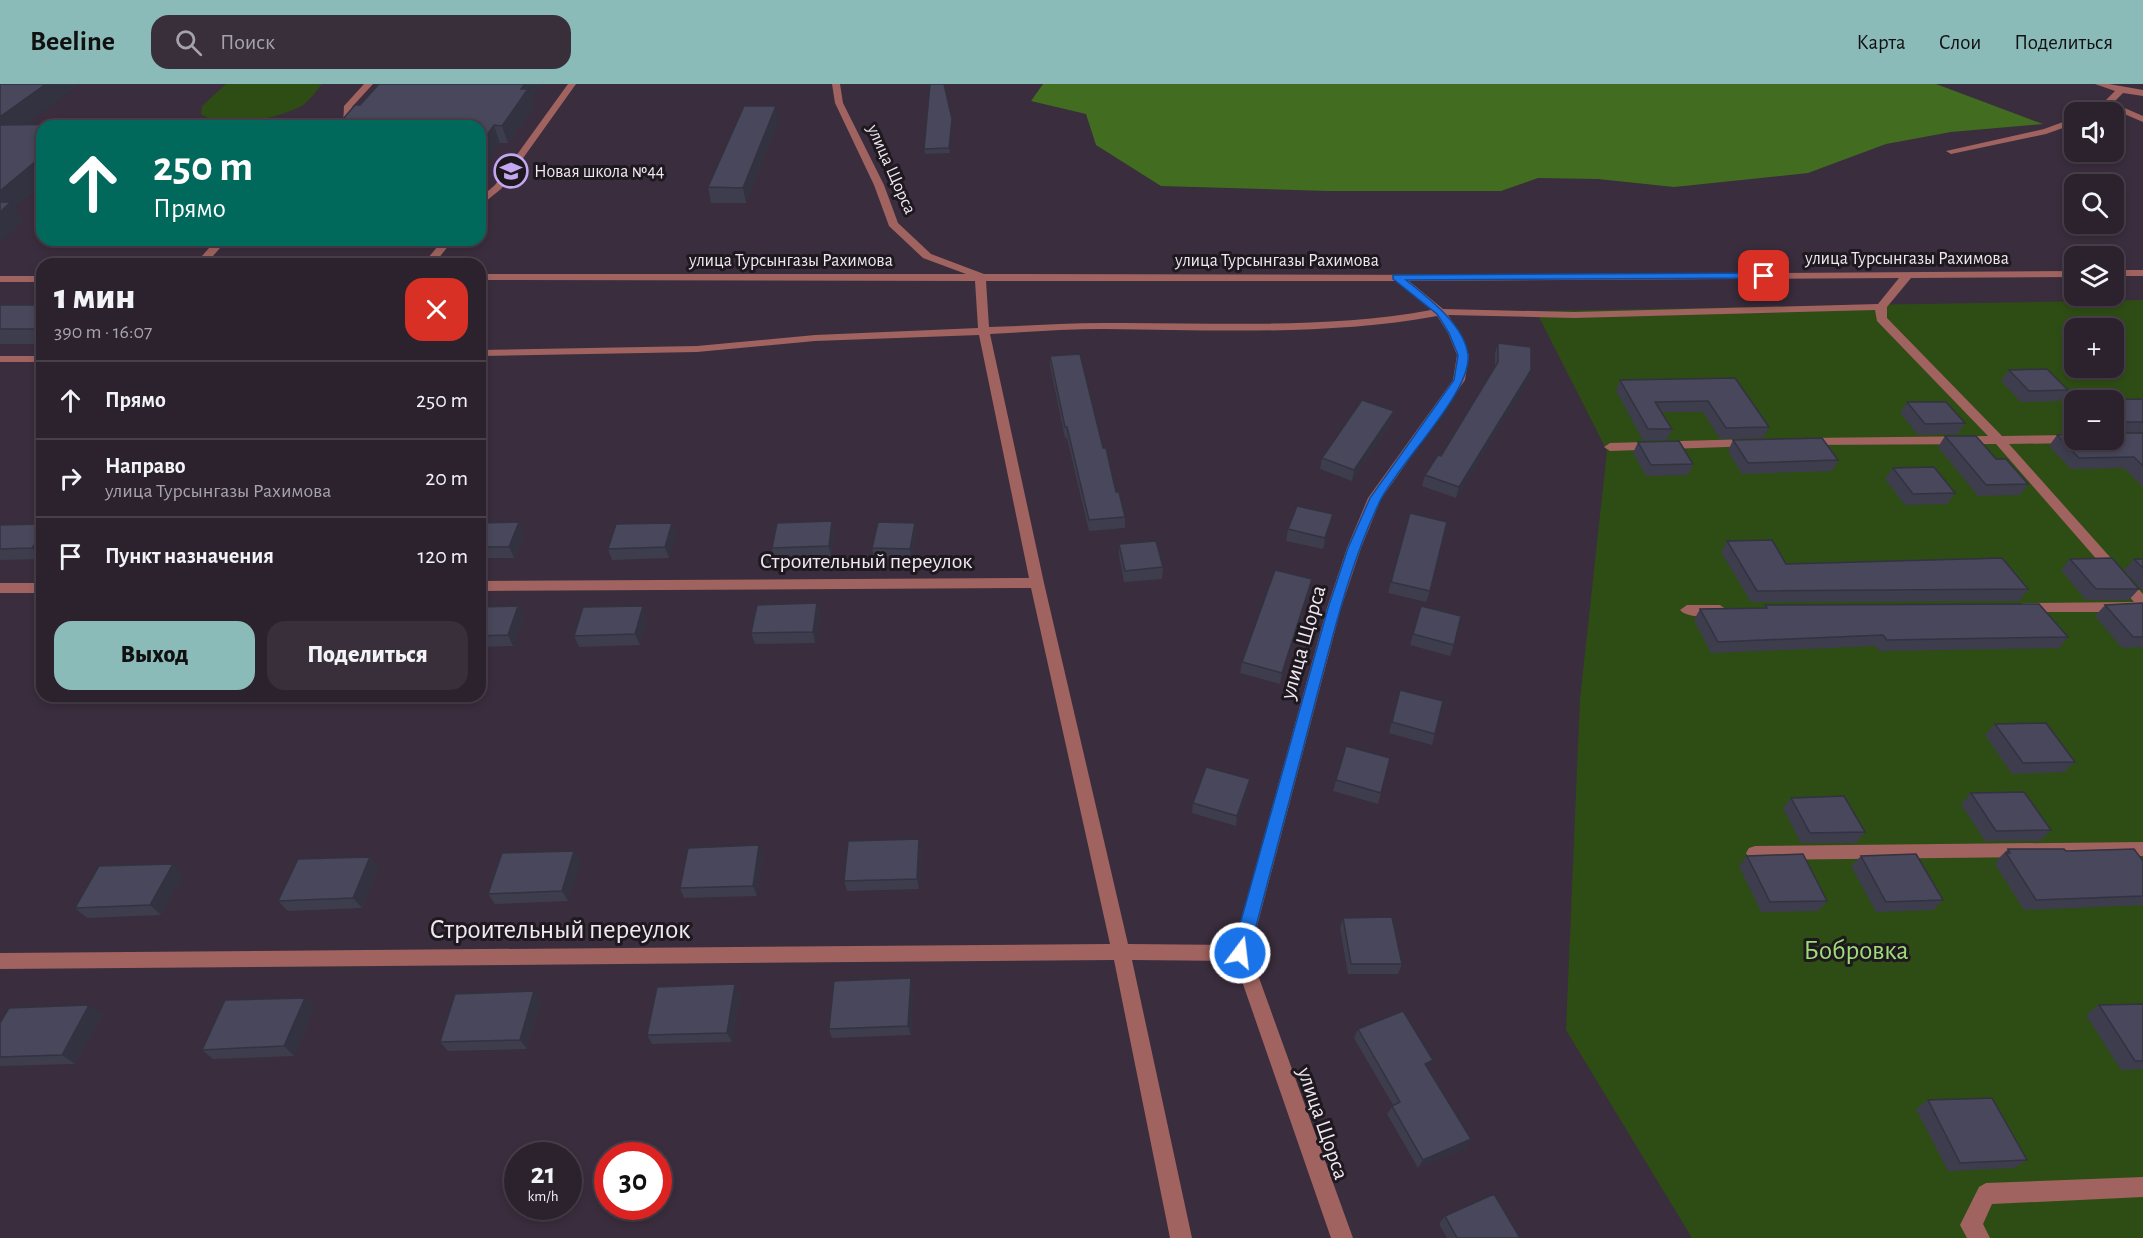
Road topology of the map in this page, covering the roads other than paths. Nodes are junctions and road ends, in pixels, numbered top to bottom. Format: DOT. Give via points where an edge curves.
graph roads {
  1 [pos="369,84"];
  2 [pos="572,84"];
  3 [pos="836,84"];
  4 [pos="2099,84"];
  5 [pos="2121,90"];
  6 [pos="2143,94"];
  7 [pos="2110,102"];
  8 [pos="2124,110"];
  9 [pos="2143,118"];
  10 [pos="347,120"];
  11 [pos="2064,125"];
  12 [pos="1951,151"];
  13 [pos="486,193"];
  14 [pos="216,246"];
  15 [pos="443,246"];
  16 [pos="206,258"];
  17 [pos="433,258"];
  18 [pos="2124,273"];
  19 [pos="2143,273"];
  20 [pos="2064,274"];
  21 [pos="1908,275"];
  22 [pos="980,276"];
  23 [pos="486,277"];
  24 [pos="1397,277"];
  25 [pos="0,279"];
  26 [pos="36,279"];
  27 [pos="1881,307"];
  28 [pos="1440,312"];
  29 [pos="984,331"];
  30 [pos="486,352"];
  31 [pos="0,359"];
  32 [pos="36,359"];
  33 [pos="2064,439"];
  34 [pos="2000,441"];
  35 [pos="1792,442"];
  36 [pos="1769,443"];
  37 [pos="1610,447"];
  38 [pos="1036,584"];
  39 [pos="486,586"];
  40 [pos="0,588"];
  41 [pos="36,588"];
  42 [pos="2143,605"];
  43 [pos="2011,608"];
  44 [pos="1687,610"];
  45 [pos="1735,610"];
  46 [pos="2143,849"];
  47 [pos="1755,853"];
  48 [pos="1121,952"];
  49 [pos="1240,953"];
  50 [pos="0,961"];
  51 [pos="2143,1187"];
  52 [pos="1975,1232"];
  53 [pos="1181,1238"];
  54 [pos="1342,1238"];
  1 -- 10 [label="street" via="348,106"];
  2 -- 13 [label="street"];
  3 -- 22 [label="street, улица Щорса" via="839,103 879,185 893,225 927,256"];
  4 -- 5 [label="street"];
  5 -- 6 [label="street"];
  5 -- 7 [label="street"];
  8 -- 9 [label="street"];
  11 -- 12 [label="street"];
  14 -- 16 [label="street"];
  15 -- 17 [label="street"];
  18 -- 19 [label="street"];
  20 -- 21 [label="street, улица Турсынгазы Рахимова"];
  21 -- 24 [label="street, улица Турсынгазы Рахимова"];
  21 -- 27 [label="street"];
  22 -- 23 [label="street, улица Турсынгазы Рахимова"];
  22 -- 24 [label="street, улица Турсынгазы Рахимова"];
  22 -- 29 [label="street"];
  24 -- 28 [label="street, улица Щорса"];
  25 -- 26 [label="street"];
  27 -- 28 [label="street" via="1574,315"];
  27 -- 34 [label="street" via="1881,319"];
  28 -- 29 [label="street" via="1402,319 1294,326 1102,326"];
  28 -- 49 [label="street, улица Щорса" via="1463,355 1459,380 1376,498 1354,548"];
  29 -- 30 [label="street" via="815,338 697,349"];
  29 -- 38 [label="street"];
  31 -- 32 [label="street"];
  33 -- 34 [label="street"];
  34 -- 35 [label="street"];
  34 -- 42 [label="street"];
  36 -- 37 [label="street"];
  38 -- 39 [label="street, Строительный переулок"];
  38 -- 48 [label="street"];
  40 -- 41 [label="street"];
  42 -- 43 [label="street"];
  44 -- 45 [label="street"];
  46 -- 47 [label="street"];
  48 -- 49 [label="street, Строительный переулок"];
  48 -- 50 [label="street, Строительный переулок"];
  48 -- 53 [label="street"];
  49 -- 54 [label="street, улица Щорса"];
  51 -- 52 [label="street" via="1986,1194"];
}
